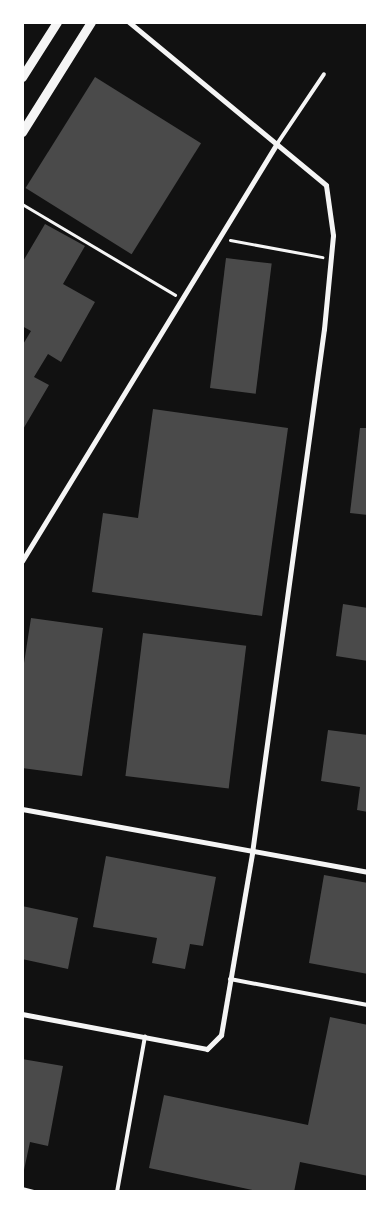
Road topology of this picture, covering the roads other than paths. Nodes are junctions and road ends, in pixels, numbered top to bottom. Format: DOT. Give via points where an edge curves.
graph roads {
  1 [pos="57,22"];
  2 [pos="91,22"];
  3 [pos="128,22"];
  4 [pos="324,74"];
  5 [pos="22,77"];
  6 [pos="22,132"];
  7 [pos="277,144"];
  8 [pos="22,561"];
  9 [pos="22,809"];
  10 [pos="252,853"];
  11 [pos="368,872"];
  12 [pos="229,978"];
  13 [pos="368,1005"];
  14 [pos="22,1014"];
  15 [pos="145,1038"];
  16 [pos="22,1190"];
  17 [pos="34,1192"];
  18 [pos="117,1192"];
  1 -- 5 [label="street"];
  2 -- 6 [label="street"];
  3 -- 7 [label="street"];
  4 -- 7 [label="lane"];
  7 -- 8 [label="street"];
  7 -- 10 [label="street" via="326,185 333,235 322,349"];
  9 -- 10 [label="street"];
  10 -- 11 [label="street"];
  10 -- 12 [label="street"];
  12 -- 13 [label="lane"];
  12 -- 15 [label="street" via="221,1035 206,1049"];
  14 -- 15 [label="street"];
  15 -- 18 [label="lane"];
  16 -- 17 [label="lane"];
}
